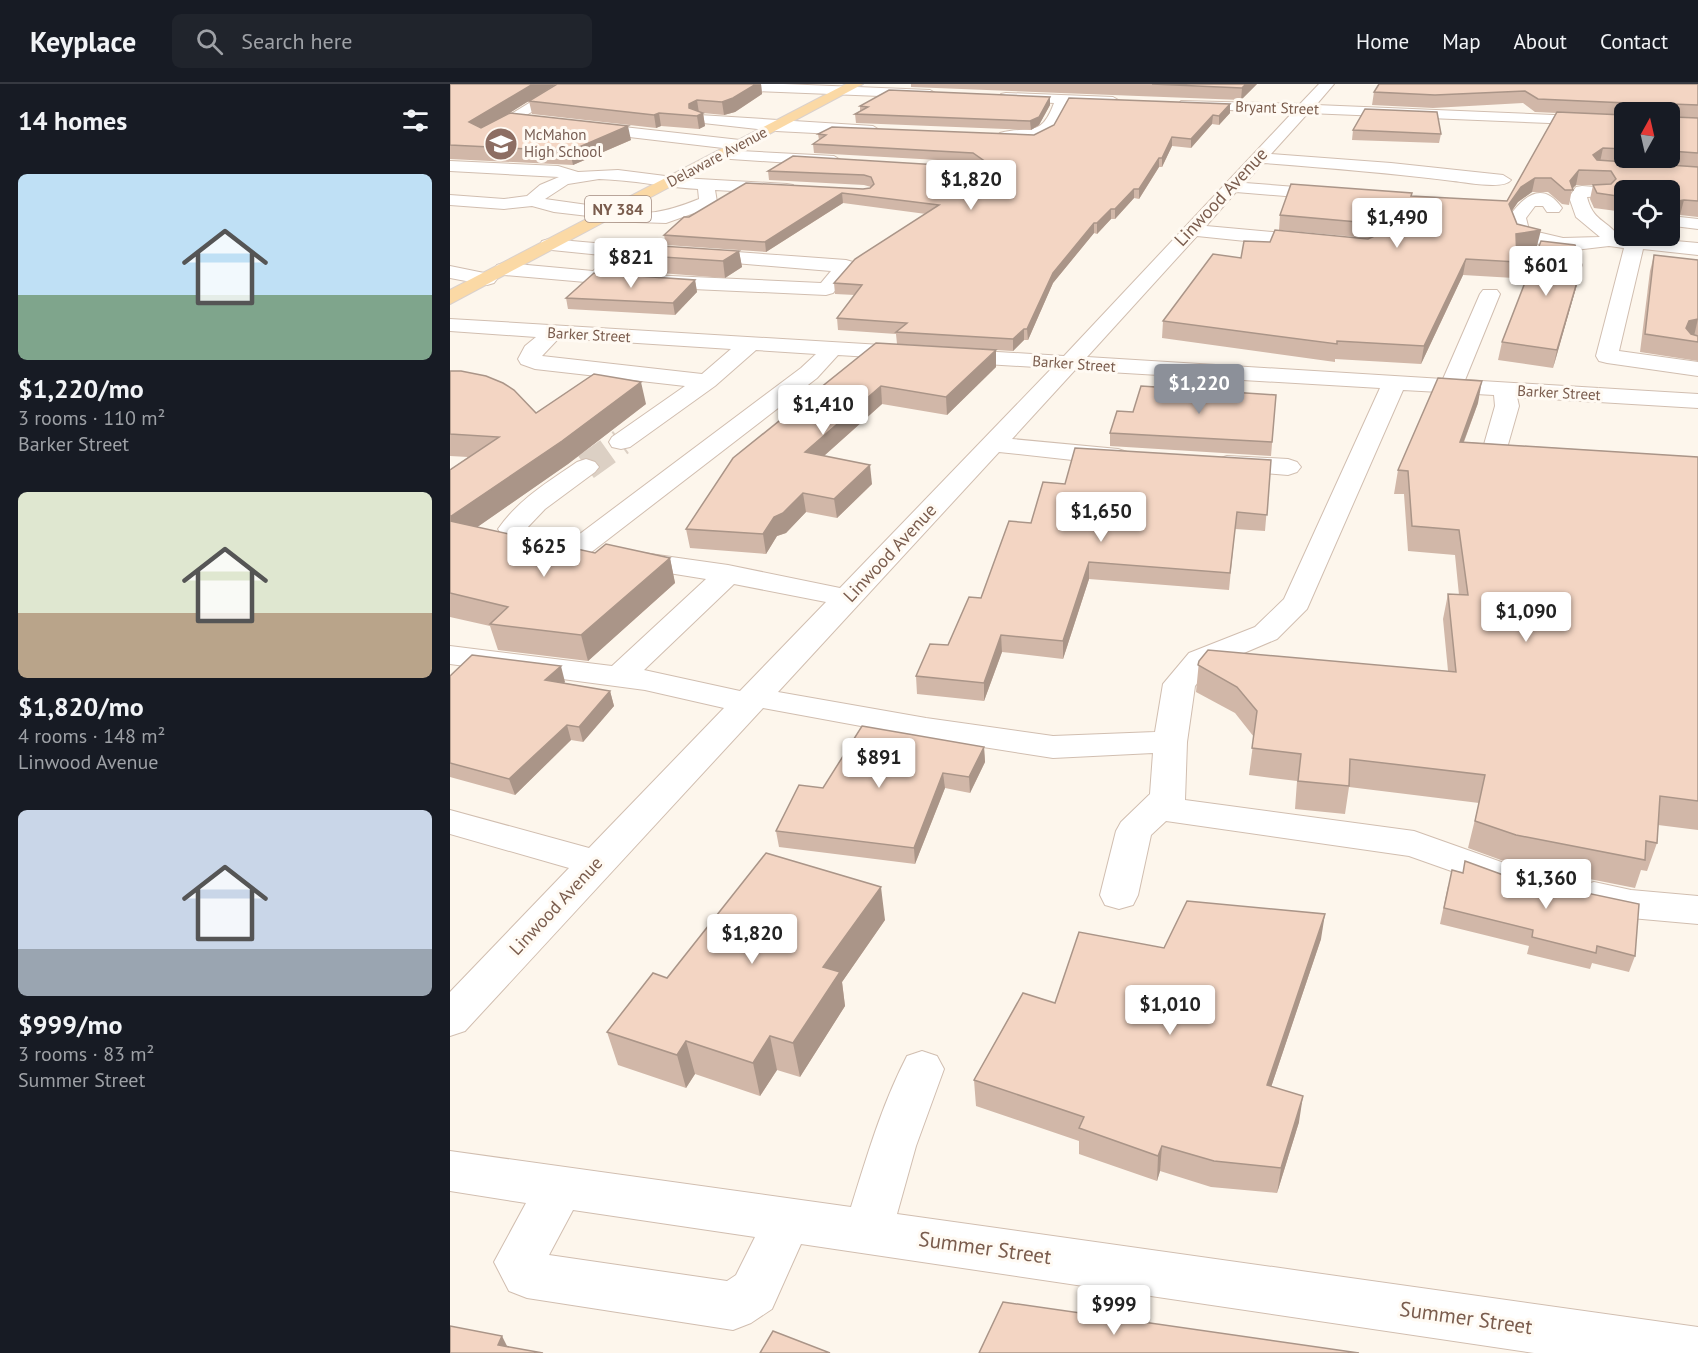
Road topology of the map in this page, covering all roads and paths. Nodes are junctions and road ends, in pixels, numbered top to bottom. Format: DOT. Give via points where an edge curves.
graph roads {
  1 [pos="570,84"];
  2 [pos="677,84"];
  3 [pos="1327,84"];
  4 [pos="850,87"];
  5 [pos="946,95"];
  6 [pos="993,96"];
  7 [pos="1063,99"];
  8 [pos="1127,102"];
  9 [pos="1174,104"];
  10 [pos="1303,109"];
  11 [pos="681,118"];
  12 [pos="1457,120"];
  13 [pos="1359,122"];
  14 [pos="1614,122"];
  15 [pos="777,126"];
  16 [pos="1478,131"];
  17 [pos="887,132"];
  18 [pos="992,136"];
  19 [pos="740,145"];
  20 [pos="722,154"];
  21 [pos="1257,158"];
  22 [pos="849,162"];
  23 [pos="450,166"];
  24 [pos="575,176"];
  25 [pos="1503,180"];
  26 [pos="671,181"];
  27 [pos="705,184"];
  28 [pos="1231,187"];
  29 [pos="809,190"];
  30 [pos="1347,196"];
  31 [pos="450,200"];
  32 [pos="532,201"];
  33 [pos="450,215"];
  34 [pos="1603,217"];
  35 [pos="601,218"];
  36 [pos="1682,228"];
  37 [pos="1698,229"];
  38 [pos="1191,230"];
  39 [pos="1698,236"];
  40 [pos="1334,244"];
  41 [pos="549,245"];
  42 [pos="1698,249"];
  43 [pos="628,252"];
  44 [pos="650,253"];
  45 [pos="672,254"];
  46 [pos="450,272"];
  47 [pos="496,274"];
  48 [pos="597,277"];
  49 [pos="1490,294"];
  50 [pos="450,298"];
  51 [pos="450,325"];
  52 [pos="552,333"];
  53 [pos="750,345"];
  54 [pos="830,349"];
  55 [pos="1068,363"];
  56 [pos="1698,369"];
  57 [pos="707,381"];
  58 [pos="1394,383"];
  59 [pos="1451,386"];
  60 [pos="1504,389"];
  61 [pos="1698,401"];
  62 [pos="621,442"];
  63 [pos="992,444"];
  64 [pos="1495,448"];
  65 [pos="1136,458"];
  66 [pos="1206,462"];
  67 [pos="586,467"];
  68 [pos="1288,467"];
  69 [pos="575,551"];
  70 [pos="728,574"];
  71 [pos="847,598"];
  72 [pos="450,655"];
  73 [pos="619,677"];
  74 [pos="751,700"];
  75 [pos="1170,742"];
  76 [pos="1158,808"];
  77 [pos="450,822"];
  78 [pos="597,863"];
  79 [pos="1119,895"];
  80 [pos="1698,910"];
  81 [pos="450,1018"];
  82 [pos="922,1069"];
  83 [pos="450,1171"];
  84 [pos="560,1187"];
  85 [pos="787,1220"];
  86 [pos="868,1232"];
  87 [pos="1698,1352"];
  1 -- 19 [label="street" via="506,122"];
  2 -- 4 [label="street"];
  3 -- 10 [label="street, Linwood Avenue"];
  4 -- 5 [label="street"];
  4 -- 15 [label="main road, Delaware Avenue / NY 384"];
  6 -- 7 [label="street"];
  7 -- 8 [label="street" via="1083,93"];
  7 -- 18 [label="street" via="1047,130 1034,137"];
  9 -- 10 [label="street, Bryant Street"];
  10 -- 12 [label="street, Bryant Street"];
  10 -- 21 [label="street, Linwood Avenue"];
  11 -- 15 [label="street"];
  12 -- 13 [label="street"];
  12 -- 14 [label="street, Bryant Street"];
  12 -- 16 [label="street"];
  15 -- 17 [label="street"];
  15 -- 19 [label="main road, Delaware Avenue / NY 384"];
  19 -- 20 [label="main road, Delaware Avenue / NY 384"];
  20 -- 22 [label="street"];
  20 -- 26 [label="main road, Delaware Avenue / NY 384"];
  21 -- 25 [label="street"];
  21 -- 28 [label="street, Linwood Avenue"];
  23 -- 24 [label="street" via="558,171"];
  24 -- 26 [label="street"];
  24 -- 32 [label="street" via="542,191"];
  26 -- 27 [label="street"];
  26 -- 35 [label="main road, Delaware Avenue / NY 384"];
  27 -- 29 [label="street"];
  27 -- 35 [label="street" via="708,202 666,218"];
  28 -- 30 [label="street"];
  28 -- 38 [label="street, Linwood Avenue"];
  31 -- 32 [label="street" via="504,204"];
  32 -- 35 [label="street"];
  33 -- 35 [label="street"];
  34 -- 34 [label="street" via="1596,244 1531,237 1521,233 1517,218 1529,202 1545,202 1547,219 1553,227"];
  34 -- 42 [label="street"];
  34 -- 56 [label="street" via="1628,308 1607,357"];
  35 -- 41 [label="main road, Delaware Avenue / NY 384"];
  36 -- 37 [label="street"];
  36 -- 39 [label="street"];
  38 -- 40 [label="street"];
  38 -- 55 [label="street, Linwood Avenue"];
  41 -- 43 [label="street"];
  41 -- 47 [label="main road, Delaware Avenue / NY 384"];
  43 -- 44 [label="street"];
  43 -- 48 [label="street"];
  45 -- 48 [label="street" via="846,266 826,289"];
  46 -- 47 [label="street"];
  47 -- 48 [label="street"];
  47 -- 50 [label="main road, Delaware Avenue / NY 384"];
  49 -- 59 [label="street"];
  51 -- 52 [label="street, Barker Street"];
  52 -- 53 [label="street, Barker Street"];
  52 -- 57 [label="street" via="530,359 543,364"];
  53 -- 54 [label="street, Barker Street"];
  53 -- 57 [label="street"];
  54 -- 55 [label="street, Barker Street"];
  54 -- 69 [label="street" via="809,373"];
  55 -- 58 [label="street, Barker Street"];
  55 -- 63 [label="street, Linwood Avenue"];
  57 -- 62 [label="street"];
  58 -- 59 [label="street, Barker Street"];
  58 -- 75 [label="street" via="1298,603 1266,633 1200,660 1179,684"];
  59 -- 60 [label="street, Barker Street"];
  60 -- 61 [label="street, Barker Street"];
  60 -- 64 [label="street" via="1507,406"];
  63 -- 65 [label="street"];
  63 -- 71 [label="street, Linwood Avenue"];
  66 -- 68 [label="street"];
  67 -- 69 [label="street" via="516,521 512,529 518,538"];
  69 -- 70 [label="street"];
  70 -- 71 [label="street"];
  70 -- 73 [label="street"];
  71 -- 74 [label="street, Linwood Avenue"];
  72 -- 73 [label="street"];
  73 -- 74 [label="street"];
  74 -- 75 [label="street" via="1053,747"];
  74 -- 78 [label="street, Linwood Avenue"];
  75 -- 76 [label="street" via="1168,798"];
  76 -- 79 [label="street" via="1134,831"];
  76 -- 80 [label="street" via="1414,844 1502,877 1631,904"];
  77 -- 78 [label="street"];
  78 -- 81 [label="street, Linwood Avenue"];
  82 -- 86 [label="street" via="893,1146"];
  83 -- 84 [label="street, Summer Street"];
  84 -- 85 [label="street, Summer Street"];
  84 -- 85 [label="street" via="519,1262 527,1275 733,1306 754,1292"];
  85 -- 86 [label="street, Summer Street"];
  86 -- 87 [label="street, Summer Street"];
}
